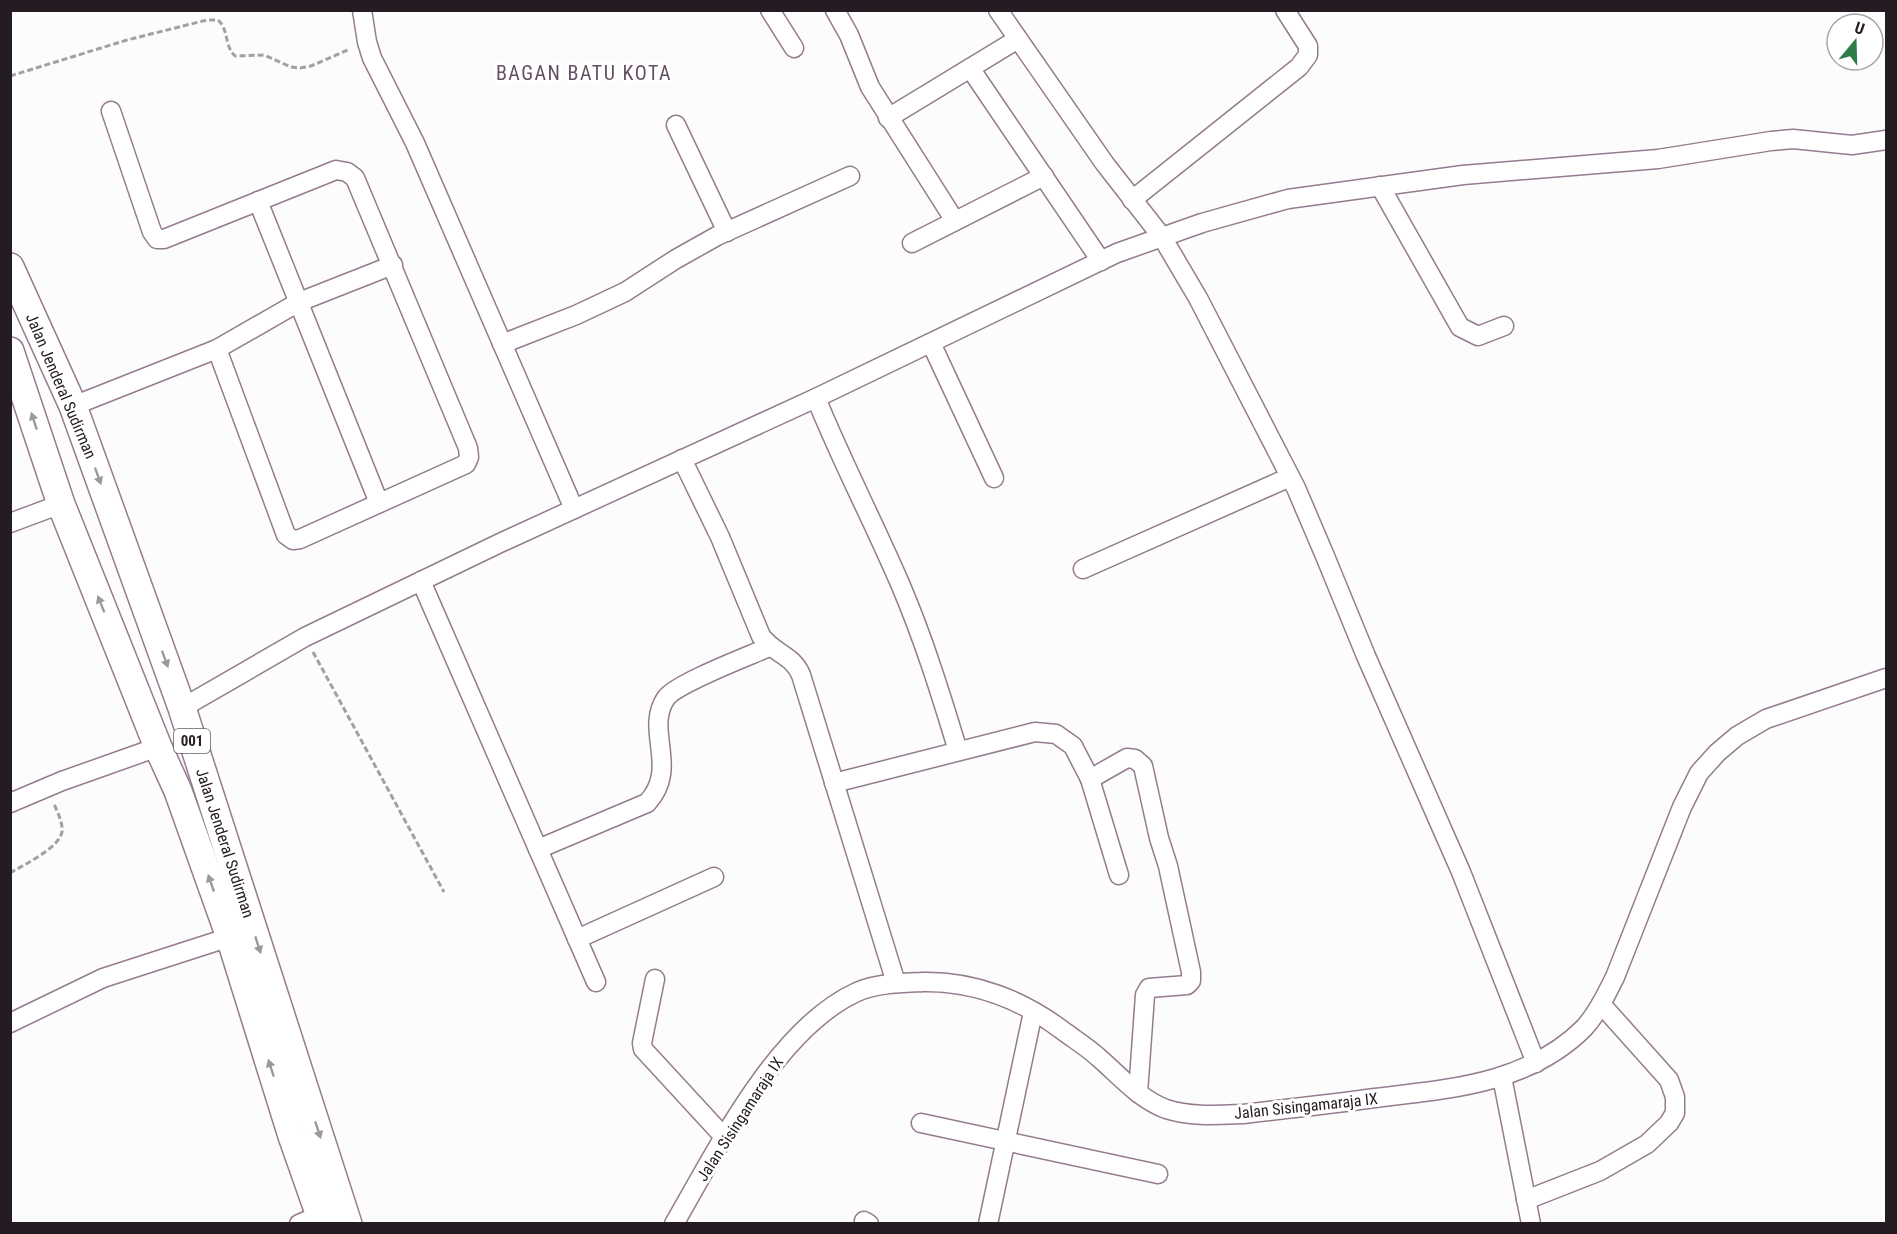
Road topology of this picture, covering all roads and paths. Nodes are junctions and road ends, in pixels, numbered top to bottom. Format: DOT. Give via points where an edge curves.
graph roads {
  1 [pos="362,10"];
  2 [pos="770,10"];
  3 [pos="835,10"];
  4 [pos="998,10"];
  5 [pos="1285,10"];
  6 [pos="1018,39"];
  7 [pos="367,42"];
  8 [pos="794,48"];
  9 [pos="970,68"];
  10 [pos="10,76"];
  11 [pos="111,111"];
  12 [pos="888,118"];
  13 [pos="676,125"];
  14 [pos="1887,140"];
  15 [pos="850,176"];
  16 [pos="1044,176"];
  17 [pos="1380,186"];
  18 [pos="1132,200"];
  19 [pos="258,201"];
  20 [pos="956,221"];
  21 [pos="727,232"];
  22 [pos="1162,237"];
  23 [pos="912,243"];
  24 [pos="1101,261"];
  25 [pos="393,265"];
  26 [pos="10,267"];
  27 [pos="298,302"];
  28 [pos="1504,326"];
  29 [pos="930,343"];
  30 [pos="502,344"];
  31 [pos="217,349"];
  32 [pos="12,357"];
  33 [pos="816,398"];
  34 [pos="73,406"];
  35 [pos="682,459"];
  36 [pos="1290,477"];
  37 [pos="994,478"];
  38 [pos="379,503"];
  39 [pos="61,504"];
  40 [pos="574,509"];
  41 [pos="10,523"];
  42 [pos="1083,569"];
  43 [pos="421,581"];
  44 [pos="305,637"];
  45 [pos="769,647"];
  46 [pos="1887,678"];
  47 [pos="182,708"];
  48 [pos="158,747"];
  49 [pos="958,751"];
  50 [pos="1090,779"];
  51 [pos="206,782"];
  52 [pos="834,783"];
  53 [pos="51,787"];
  54 [pos="178,791"];
  55 [pos="10,804"];
  56 [pos="538,849"];
  57 [pos="10,873"];
  58 [pos="1119,875"];
  59 [pos="714,877"];
  60 [pos="444,892"];
  61 [pos="230,937"];
  62 [pos="577,939"];
  63 [pos="655,979"];
  64 [pos="596,982"];
  65 [pos="896,983"];
  66 [pos="1601,1004"];
  67 [pos="1033,1012"];
  68 [pos="10,1023"];
  69 [pos="1536,1064"];
  70 [pos="1502,1077"];
  71 [pos="1138,1093"];
  72 [pos="921,1123"];
  73 [pos="725,1138"];
  74 [pos="1005,1140"];
  75 [pos="1158,1174"];
  76 [pos="1527,1200"];
  77 [pos="314,1221"];
  78 [pos="348,1224"];
  79 [pos="674,1224"];
  80 [pos="988,1224"];
  81 [pos="1531,1224"];
  1 -- 7 [label="street"];
  2 -- 8 [label="street"];
  3 -- 12 [label="street"];
  4 -- 6 [label="street"];
  5 -- 18 [label="street" via="1308,46 1308,55 1299,68"];
  6 -- 9 [label="street"];
  6 -- 18 [label="street"];
  7 -- 10 [label="path" via="311,66 291,67 264,55 235,56 229,51 224,24 207,20"];
  7 -- 30 [label="street"];
  9 -- 12 [label="street"];
  9 -- 16 [label="street"];
  11 -- 19 [label="street" via="157,239"];
  12 -- 20 [label="street"];
  13 -- 21 [label="street"];
  14 -- 17 [label="street" via="1852,145 1792,139 1658,159"];
  15 -- 21 [label="street"];
  16 -- 20 [label="street"];
  16 -- 24 [label="street"];
  17 -- 22 [label="street" via="1288,199"];
  17 -- 28 [label="street" via="1460,327 1478,336"];
  18 -- 22 [label="street"];
  19 -- 25 [label="street" via="336,170 347,172 355,178"];
  19 -- 27 [label="street"];
  20 -- 23 [label="street"];
  21 -- 30 [label="street" via="625,292"];
  22 -- 24 [label="street"];
  22 -- 36 [label="street" via="1198,298"];
  24 -- 29 [label="street"];
  25 -- 27 [label="street"];
  25 -- 38 [label="street" via="469,457 466,464"];
  26 -- 34 [label="highway, Jalan Jenderal Sudirman / 001"];
  27 -- 31 [label="street"];
  27 -- 38 [label="street"];
  29 -- 33 [label="street"];
  29 -- 37 [label="street"];
  30 -- 40 [label="street"];
  31 -- 34 [label="street"];
  31 -- 38 [label="street" via="286,535 300,539"];
  39 -- 32 [label="highway, Jalan Jenderal Sudirman / 001, one-way"];
  33 -- 35 [label="street"];
  33 -- 49 [label="street" via="901,586"];
  34 -- 47 [label="highway, Jalan Jenderal Sudirman / 001, one-way"];
  35 -- 40 [label="street"];
  35 -- 45 [label="street"];
  36 -- 42 [label="street"];
  36 -- 69 [label="street" via="1461,872"];
  39 -- 41 [label="street"];
  48 -- 39 [label="highway, Jalan Jenderal Sudirman / 001, one-way"];
  40 -- 43 [label="street"];
  43 -- 44 [label="street"];
  43 -- 56 [label="street"];
  44 -- 47 [label="street"];
  44 -- 60 [label="path"];
  45 -- 52 [label="street" via="796,664"];
  45 -- 56 [label="street" via="680,686 667,697 659,723 662,777 647,803"];
  46 -- 66 [label="street, Jalan Sisingamaraja IX" via="1766,719 1737,736 1711,759 1699,773 1682,807"];
  47 -- 51 [label="highway, Jalan Jenderal Sudirman / 001"];
  48 -- 53 [label="street"];
  48 -- 54 [label="highway, Jalan Jenderal Sudirman / 001"];
  49 -- 50 [label="street" via="1035,732 1056,734 1073,746"];
  49 -- 52 [label="street"];
  50 -- 58 [label="street"];
  50 -- 71 [label="street" via="1127,758 1143,766 1191,972 1188,985 1149,988 1144,995"];
  51 -- 54 [label="highway"];
  51 -- 78 [label="highway, Jalan Jenderal Sudirman / 001, one-way"];
  52 -- 65 [label="street"];
  53 -- 55 [label="street"];
  53 -- 57 [label="path" via="63,828 60,839"];
  61 -- 54 [label="highway, Jalan Jenderal Sudirman / 001, one-way"];
  56 -- 62 [label="street"];
  59 -- 62 [label="street"];
  61 -- 68 [label="street" via="103,978"];
  77 -- 61 [label="highway, Jalan Jenderal Sudirman / 001, one-way" via="292,1136"];
  62 -- 64 [label="street"];
  63 -- 73 [label="street" via="643,1049"];
  65 -- 67 [label="street, Jalan Sisingamaraja IX" via="939,982 978,988"];
  65 -- 73 [label="street, Jalan Sisingamaraja IX" via="859,991 829,1007 767,1072"];
  66 -- 69 [label="street, Jalan Sisingamaraja IX" via="1585,1027"];
  66 -- 76 [label="street" via="1670,1080 1675,1113 1647,1144 1600,1171"];
  67 -- 71 [label="street, Jalan Sisingamaraja IX" via="1097,1056"];
  67 -- 74 [label="street"];
  69 -- 70 [label="street, Jalan Sisingamaraja IX"];
  70 -- 71 [label="street, Jalan Sisingamaraja IX" via="1462,1088 1211,1116 1164,1108"];
  70 -- 76 [label="street"];
  72 -- 74 [label="street"];
  73 -- 79 [label="street, Jalan Sisingamaraja IX"];
  74 -- 75 [label="street"];
  74 -- 80 [label="street"];
  76 -- 81 [label="street"];
}
